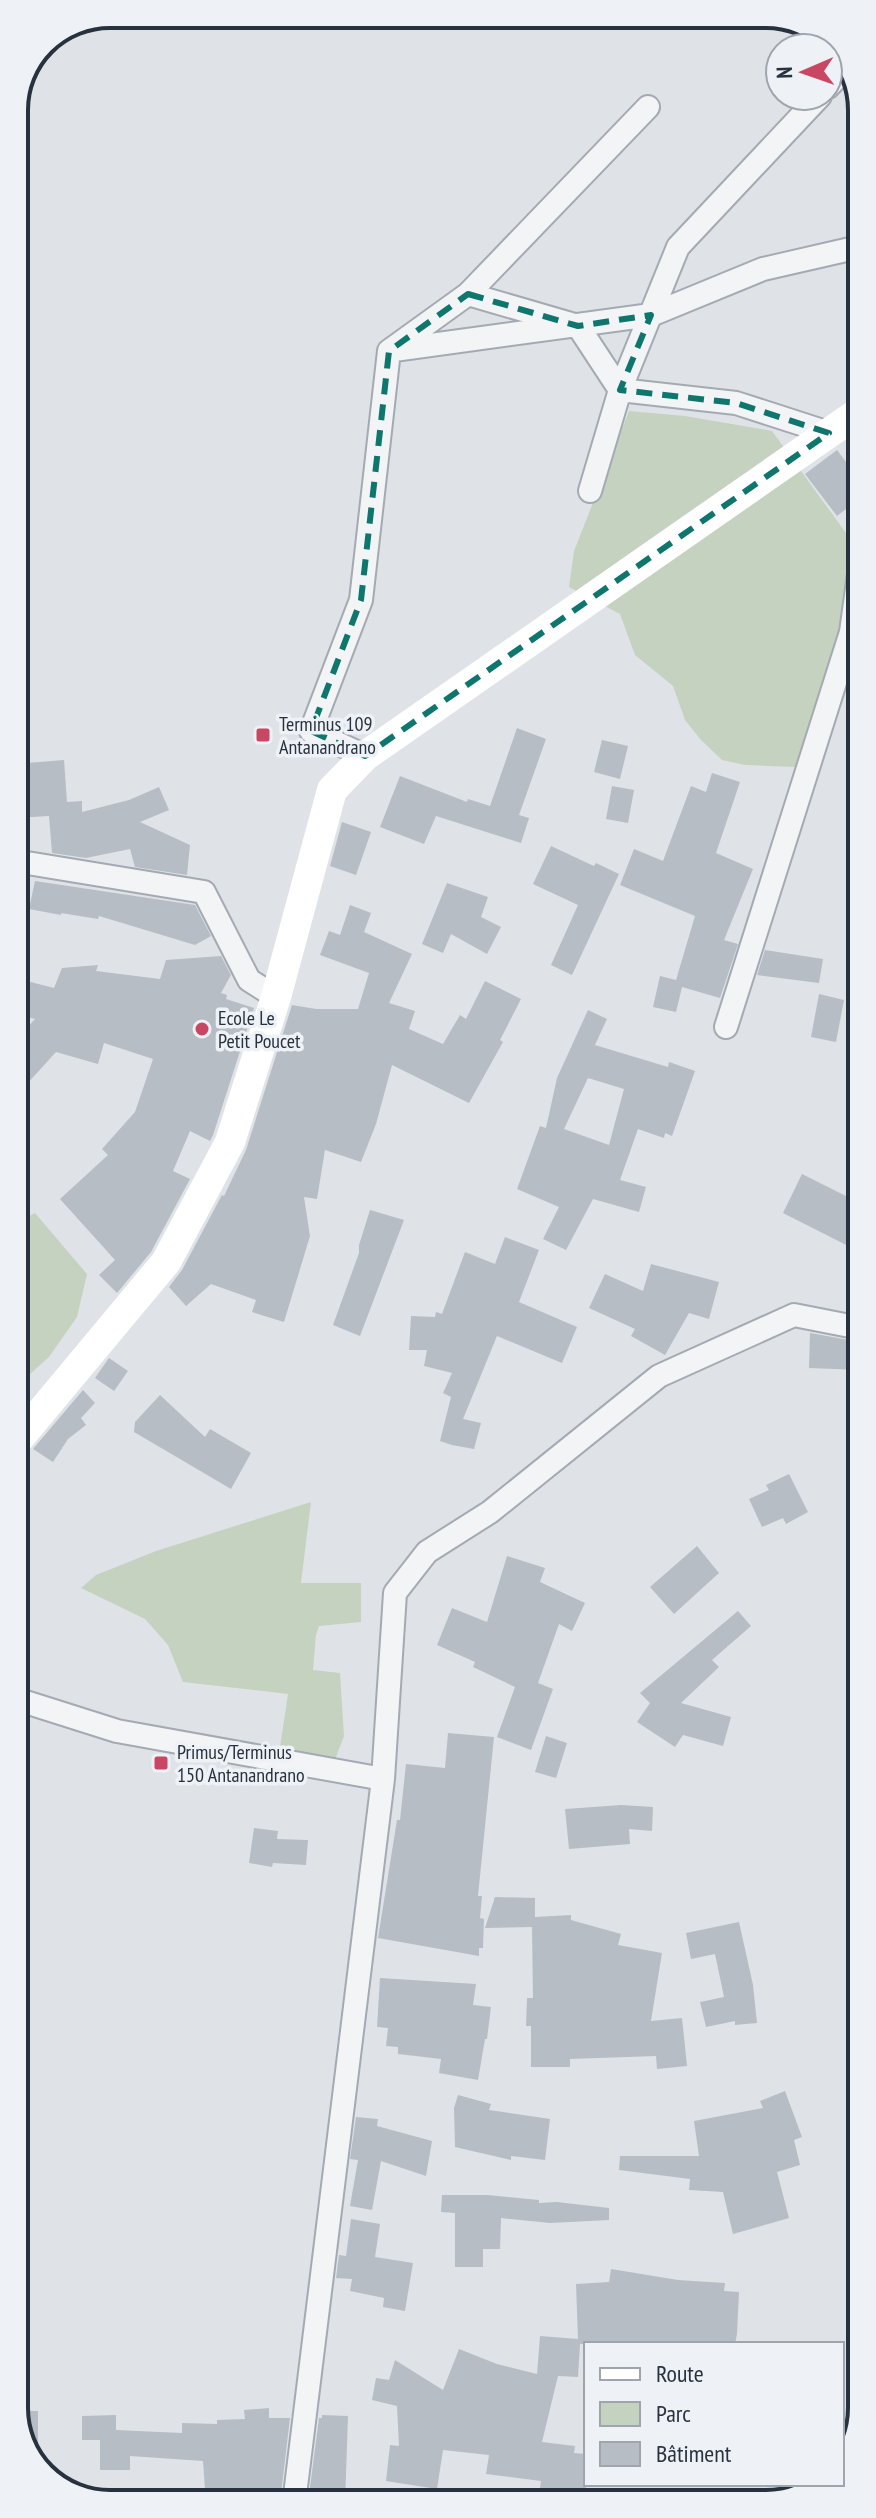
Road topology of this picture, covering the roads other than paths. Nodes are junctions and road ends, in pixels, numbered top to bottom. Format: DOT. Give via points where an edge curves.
graph roads {
  1 [pos="648,107"];
  2 [pos="805,112"];
  3 [pos="848,250"];
  4 [pos="468,294"];
  5 [pos="651,315"];
  6 [pos="578,326"];
  7 [pos="389,351"];
  8 [pos="620,390"];
  9 [pos="848,420"];
  10 [pos="829,433"];
  11 [pos="590,491"];
  12 [pos="848,641"];
  13 [pos="365,756"];
  14 [pos="28,863"];
  15 [pos="276,997"];
  16 [pos="726,1027"];
  17 [pos="848,1326"];
  18 [pos="28,1428"];
  19 [pos="28,1703"];
  20 [pos="383,1779"];
  21 [pos="296,2490"];
  1 -- 4 [label="street"];
  2 -- 5 [label="street" via="678,247"];
  3 -- 5 [label="street" via="763,269"];
  4 -- 6 [label="street"];
  4 -- 7 [label="street"];
  5 -- 6 [label="street"];
  5 -- 8 [label="street"];
  6 -- 7 [label="street"];
  6 -- 8 [label="street"];
  7 -- 13 [label="street" via="361,600 311,731"];
  8 -- 10 [label="street" via="736,403"];
  8 -- 11 [label="street"];
  9 -- 10 [label="street"];
  10 -- 13 [label="street"];
  12 -- 16 [label="street"];
  13 -- 15 [label="street" via="332,790"];
  14 -- 15 [label="street" via="204,892 249,980"];
  15 -- 18 [label="street" via="230,1142 166,1262"];
  17 -- 20 [label="street" via="794,1315 659,1376 490,1512 427,1552 395,1593"];
  19 -- 20 [label="street" via="117,1731"];
  20 -- 21 [label="street"];
}
